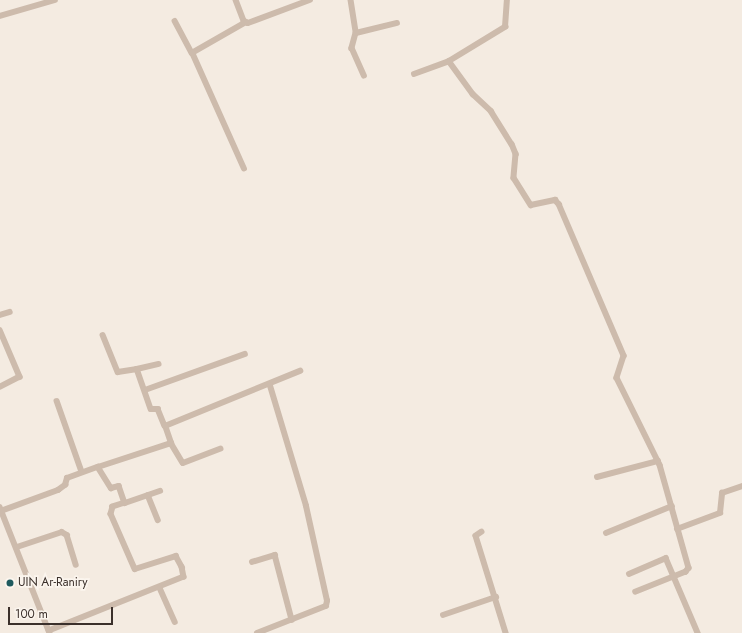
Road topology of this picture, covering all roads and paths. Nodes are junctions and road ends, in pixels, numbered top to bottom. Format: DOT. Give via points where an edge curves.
graph roads {
  1 [pos="55,0"];
  2 [pos="236,0"];
  3 [pos="310,0"];
  4 [pos="351,0"];
  5 [pos="507,0"];
  6 [pos="0,16"];
  7 [pos="175,21"];
  8 [pos="246,22"];
  9 [pos="397,23"];
  10 [pos="356,33"];
  11 [pos="192,53"];
  12 [pos="449,60"];
  13 [pos="414,74"];
  14 [pos="364,75"];
  15 [pos="244,169"];
  16 [pos="10,312"];
  17 [pos="0,315"];
  18 [pos="0,330"];
  19 [pos="103,335"];
  20 [pos="245,354"];
  21 [pos="158,364"];
  22 [pos="137,368"];
  23 [pos="300,371"];
  24 [pos="0,386"];
  25 [pos="270,386"];
  26 [pos="145,390"];
  27 [pos="57,401"];
  28 [pos="165,426"];
  29 [pos="171,443"];
  30 [pos="220,448"];
  31 [pos="658,461"];
  32 [pos="98,467"];
  33 [pos="82,472"];
  34 [pos="597,477"];
  35 [pos="742,486"];
  36 [pos="160,491"];
  37 [pos="148,495"];
  38 [pos="125,503"];
  39 [pos="672,506"];
  40 [pos="1,509"];
  41 [pos="158,520"];
  42 [pos="677,529"];
  43 [pos="482,532"];
  44 [pos="606,533"];
  45 [pos="17,547"];
  46 [pos="252,562"];
  47 [pos="76,565"];
  48 [pos="629,574"];
  49 [pos="675,576"];
  50 [pos="160,588"];
  51 [pos="636,592"];
  52 [pos="496,597"];
  53 [pos="443,615"];
  54 [pos="292,620"];
  55 [pos="175,622"];
  56 [pos="49,632"];
  57 [pos="257,633"];
  58 [pos="506,633"];
  59 [pos="698,633"];
  1 -- 6 [label="street"];
  2 -- 8 [label="street"];
  3 -- 8 [label="street"];
  4 -- 10 [label="street"];
  5 -- 12 [label="street" via="507,25"];
  7 -- 11 [label="street"];
  8 -- 11 [label="street"];
  9 -- 10 [label="street"];
  10 -- 14 [label="street" via="352,48"];
  11 -- 15 [label="street"];
  12 -- 13 [label="street"];
  12 -- 31 [label="street" via="473,94 491,111 512,144 516,154 514,178 531,204 555,200 560,204 624,356 617,378"];
  16 -- 17 [label="street"];
  18 -- 24 [label="street" via="20,377"];
  19 -- 22 [label="street" via="118,372"];
  20 -- 26 [label="street"];
  21 -- 22 [label="street"];
  22 -- 26 [label="street"];
  23 -- 25 [label="street"];
  25 -- 28 [label="street"];
  25 -- 54 [label="street" via="306,506 327,601 326,606"];
  26 -- 28 [label="street" via="151,409 158,410"];
  27 -- 33 [label="street"];
  28 -- 29 [label="street"];
  29 -- 30 [label="street" via="183,463"];
  29 -- 32 [label="street"];
  31 -- 34 [label="street"];
  31 -- 39 [label="street"];
  32 -- 33 [label="street"];
  32 -- 38 [label="street" via="110,488 119,486"];
  33 -- 40 [label="street" via="67,478 65,486 58,490"];
  35 -- 42 [label="street" via="722,493 720,513"];
  36 -- 37 [label="street"];
  37 -- 38 [label="street"];
  37 -- 41 [label="street"];
  38 -- 50 [label="street" via="113,507 110,514 135,569 176,556 182,567 184,577"];
  39 -- 42 [label="street"];
  39 -- 44 [label="street"];
  40 -- 45 [label="street"];
  42 -- 49 [label="street" via="689,568"];
  43 -- 52 [label="street" via="476,536"];
  45 -- 47 [label="street" via="62,532 67,535"];
  45 -- 56 [label="street"];
  46 -- 54 [label="street" via="275,555"];
  48 -- 49 [label="street" via="664,558"];
  49 -- 51 [label="street"];
  49 -- 59 [label="street"];
  50 -- 55 [label="street"];
  50 -- 56 [label="street"];
  52 -- 53 [label="street"];
  52 -- 58 [label="street"];
  54 -- 57 [label="street"];
}
